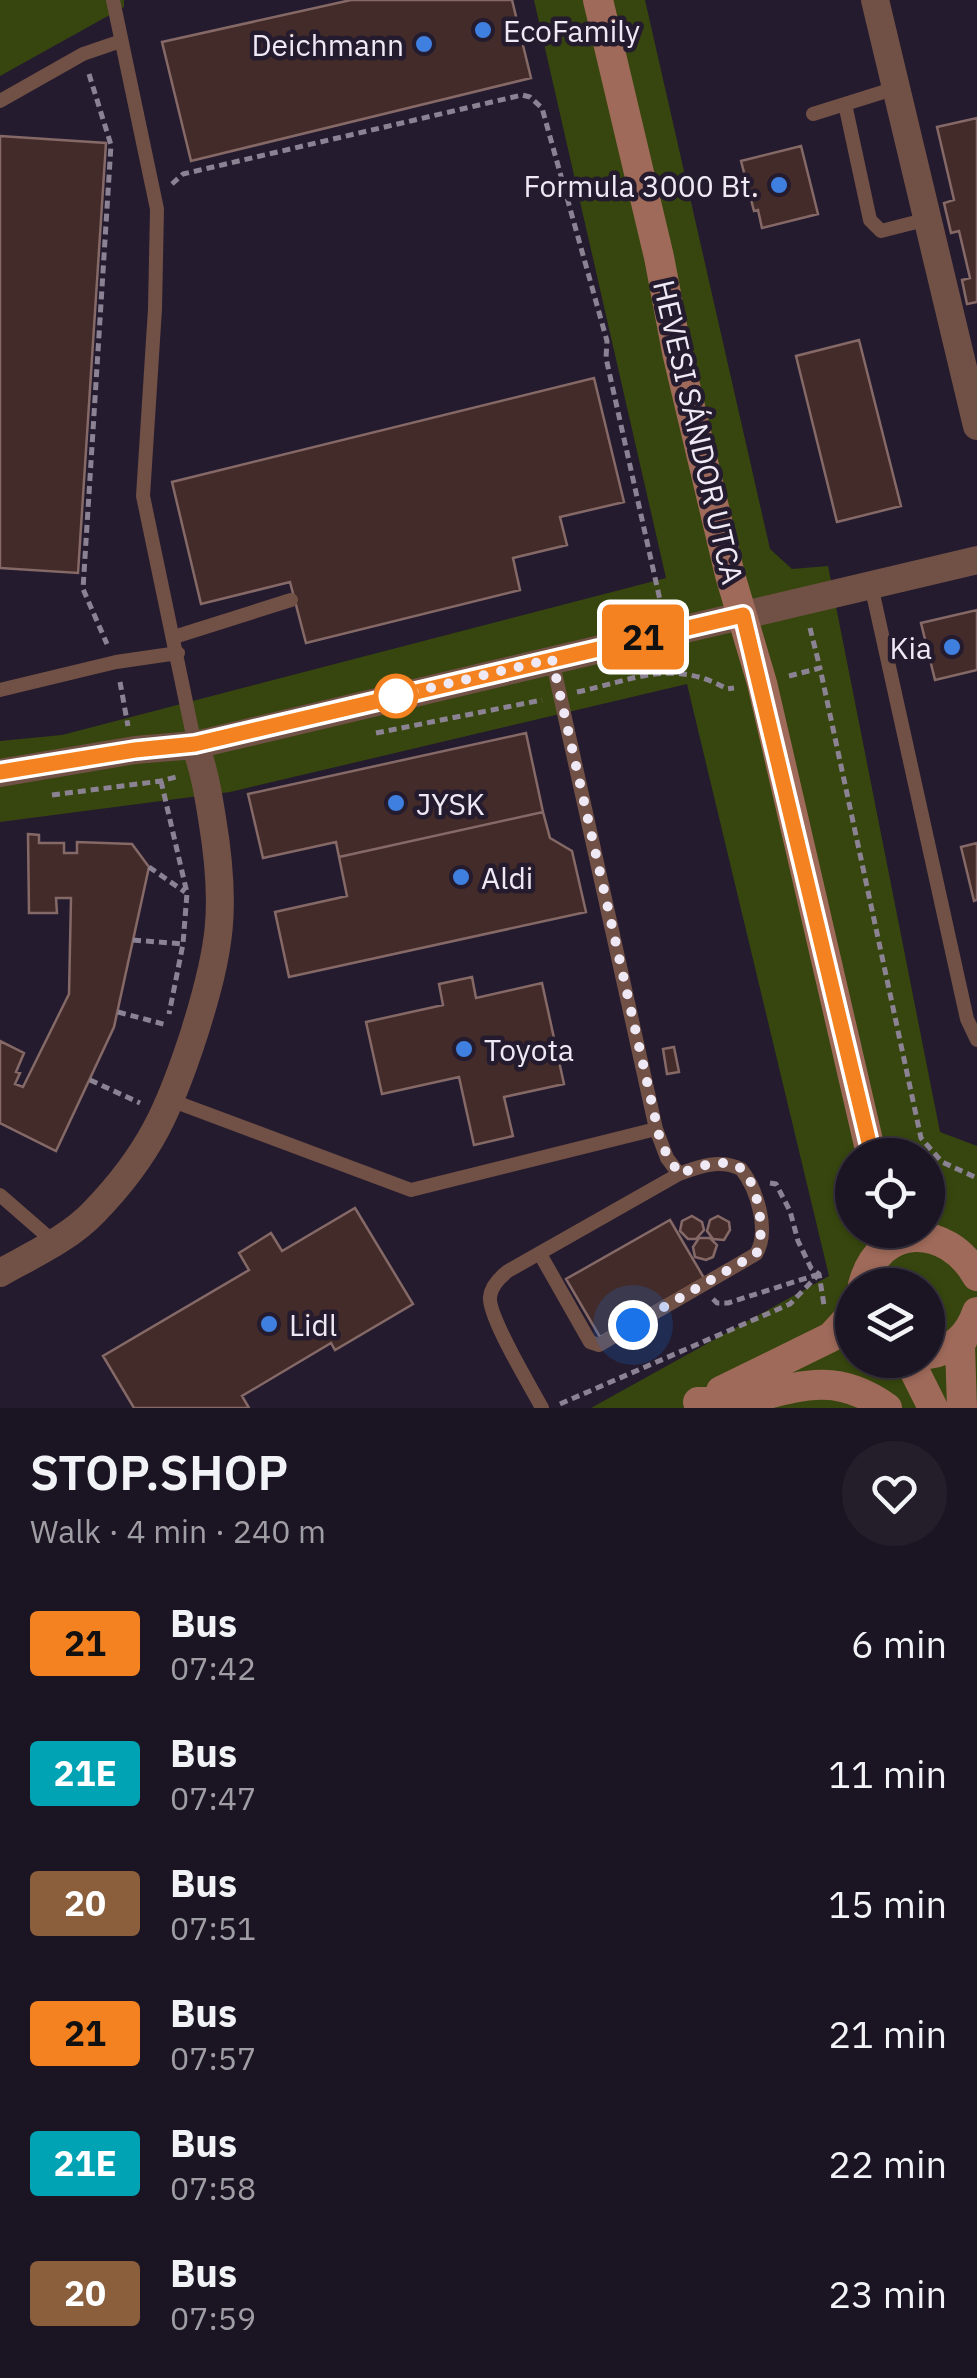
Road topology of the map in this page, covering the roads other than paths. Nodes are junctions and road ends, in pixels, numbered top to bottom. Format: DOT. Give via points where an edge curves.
graph roads {
  1 [pos="113,0"];
  2 [pos="598,0"];
  3 [pos="875,0"];
  4 [pos="122,41"];
  5 [pos="896,88"];
  6 [pos="0,100"];
  7 [pos="845,104"];
  8 [pos="812,114"];
  9 [pos="928,219"];
  10 [pos="977,426"];
  11 [pos="977,560"];
  12 [pos="870,585"];
  13 [pos="291,600"];
  14 [pos="743,615"];
  15 [pos="174,637"];
  16 [pos="178,653"];
  17 [pos="552,659"];
  18 [pos="0,690"];
  19 [pos="195,744"];
  20 [pos="0,772"];
  21 [pos="977,1040"];
  22 [pos="160,1094"];
  23 [pos="656,1128"];
  24 [pos="869,1138"];
  25 [pos="679,1174"];
  26 [pos="0,1196"];
  27 [pos="947,1240"];
  28 [pos="54,1242"];
  29 [pos="540,1254"];
  30 [pos="0,1273"];
  31 [pos="977,1276"];
  32 [pos="971,1324"];
  33 [pos="835,1339"];
  34 [pos="945,1349"];
  35 [pos="918,1378"];
  36 [pos="692,1405"];
  37 [pos="542,1408"];
  38 [pos="887,1408"];
  39 [pos="932,1408"];
  40 [pos="962,1408"];
  1 -- 4 [label="lane"];
  2 -- 14 [label="main road, HEVESI SÁNDOR UTCA"];
  3 -- 5 [label="street"];
  4 -- 6 [label="lane" via="83,54"];
  4 -- 15 [label="lane" via="158,231 142,478"];
  5 -- 7 [label="lane"];
  5 -- 9 [label="street"];
  7 -- 8 [label="lane"];
  7 -- 9 [label="lane" via="875,227"];
  9 -- 10 [label="street"];
  11 -- 12 [label="street"];
  12 -- 14 [label="street"];
  12 -- 21 [label="lane"];
  13 -- 15 [label="lane"];
  14 -- 17 [label="street"];
  14 -- 24 [label="main road, HEVESI SÁNDOR UTCA"];
  15 -- 16 [label="lane"];
  16 -- 18 [label="lane"];
  16 -- 19 [label="lane"];
  17 -- 19 [label="street"];
  17 -- 23 [label="lane"];
  19 -- 20 [label="street"];
  19 -- 22 [label="street" via="222,876 221,926 212,977"];
  22 -- 23 [label="lane" via="411,1190"];
  22 -- 28 [label="street" via="154,1137 92,1214"];
  23 -- 25 [label="lane"];
  25 -- 29 [label="lane"];
  25 -- 29 [label="lane" via="711,1164 741,1169 758,1206 760,1250 599,1345"];
  26 -- 28 [label="lane"];
  27 -- 31 [label="main road"];
  28 -- 30 [label="street"];
  29 -- 37 [label="lane" via="498,1279 490,1297"];
  32 -- 34 [label="main road"];
  32 -- 40 [label="main road" via="960,1345"];
  33 -- 36 [label="main road"];
  35 -- 39 [label="main road"];
  36 -- 38 [label="main road" via="831,1384"];
}
